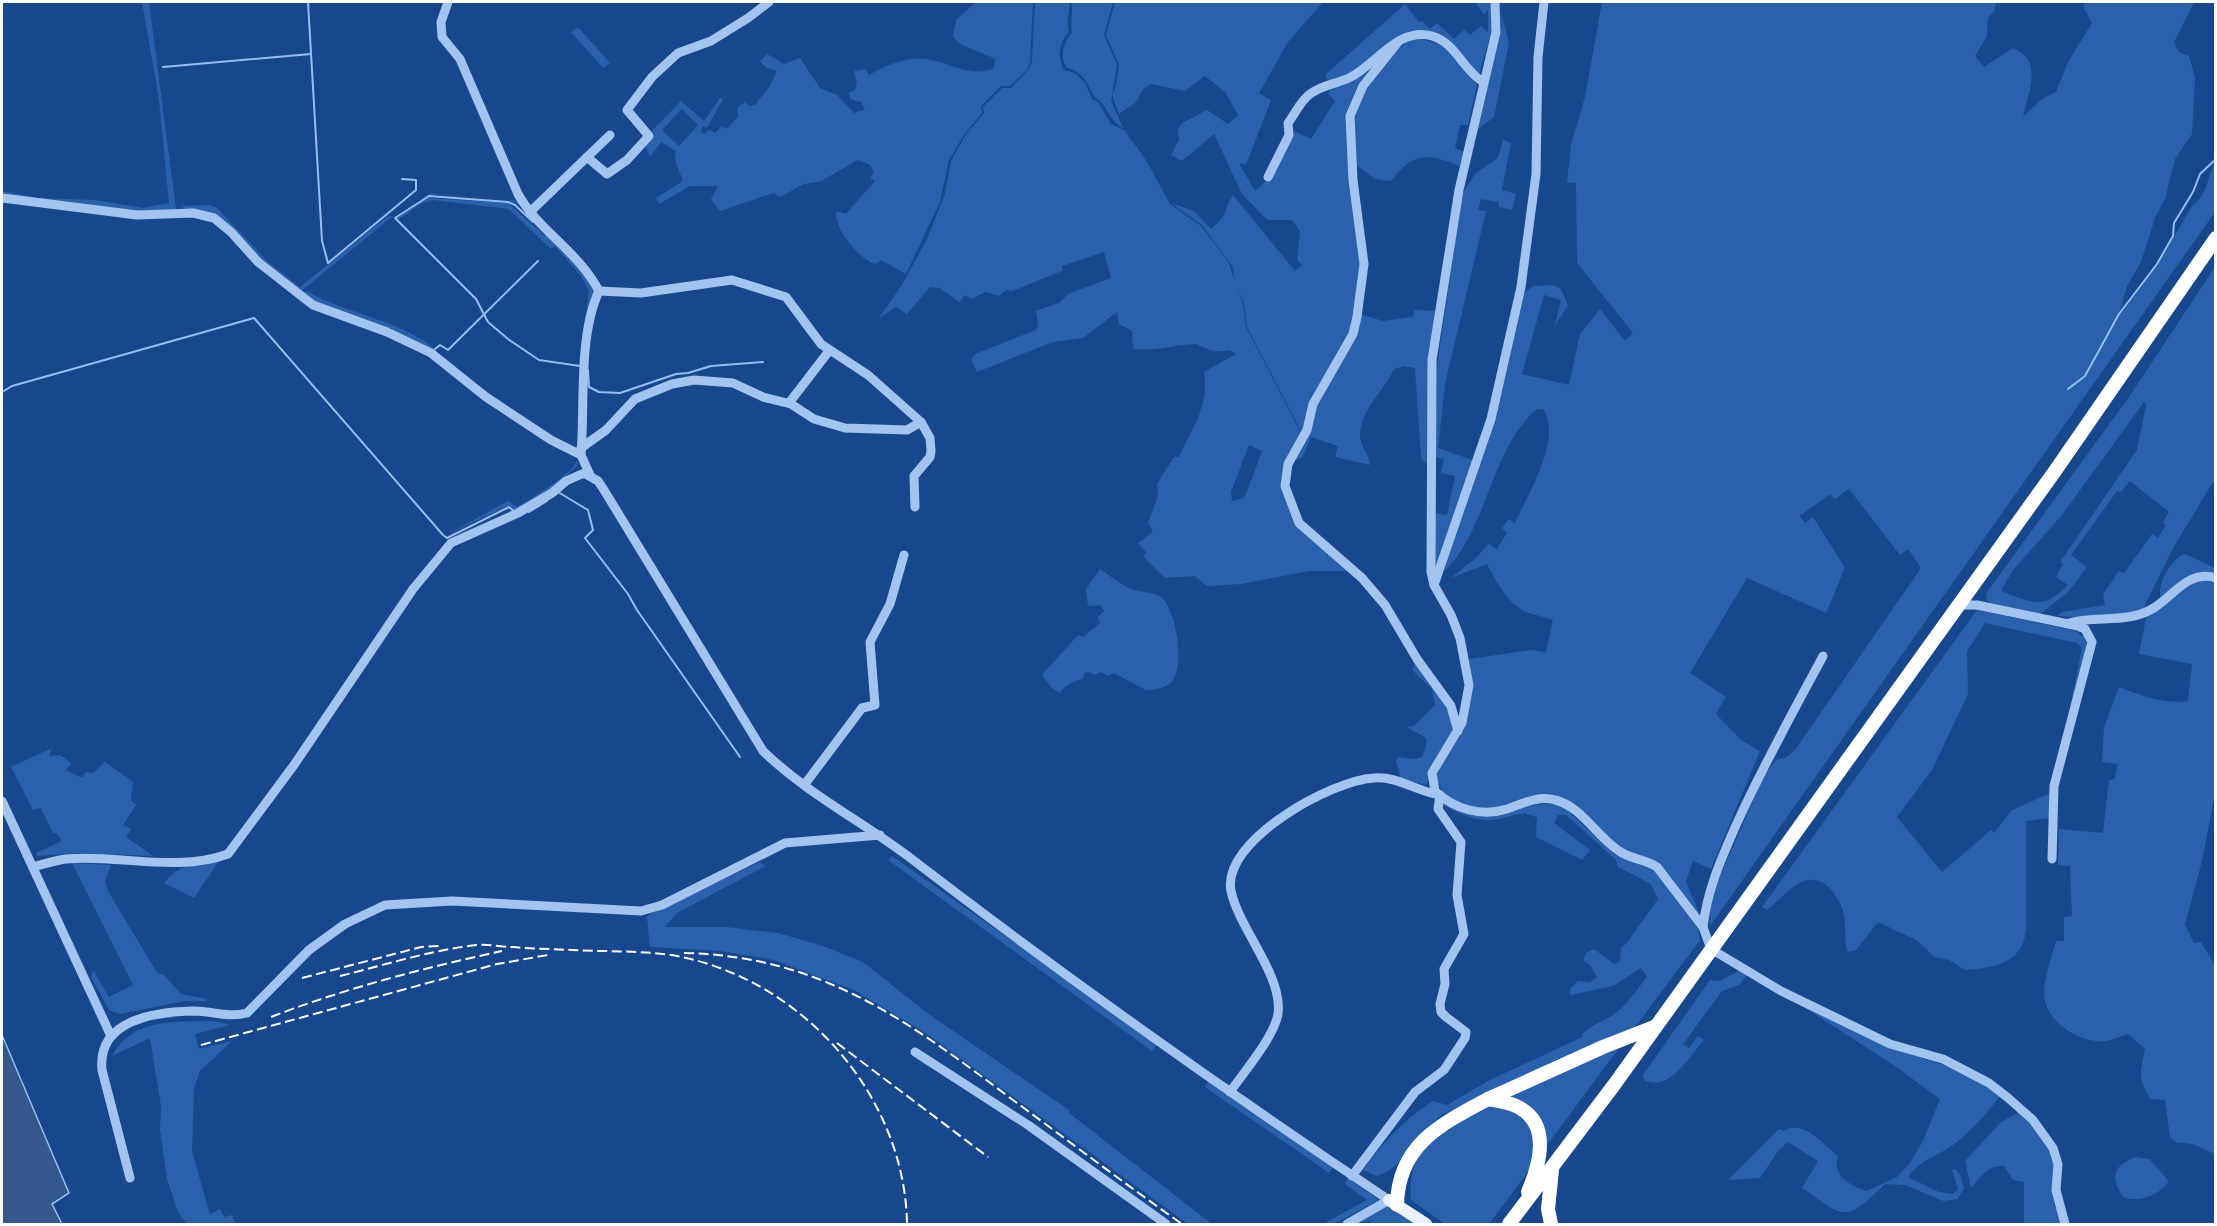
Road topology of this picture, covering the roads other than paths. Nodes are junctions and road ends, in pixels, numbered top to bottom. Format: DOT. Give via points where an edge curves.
graph roads {
  1 [pos="448,2"];
  2 [pos="769,2"];
  3 [pos="1495,2"];
  4 [pos="1544,2"];
  5 [pos="1399,41"];
  6 [pos="1483,82"];
  7 [pos="610,135"];
  8 [pos="587,157"];
  9 [pos="1268,177"];
  10 [pos="2,198"];
  11 [pos="530,212"];
  12 [pos="2216,238"];
  13 [pos="598,291"];
  14 [pos="830,351"];
  15 [pos="789,403"];
  16 [pos="921,422"];
  17 [pos="581,452"];
  18 [pos="590,475"];
  19 [pos="915,507"];
  20 [pos="904,555"];
  21 [pos="2216,578"];
  22 [pos="1434,585"];
  23 [pos="1959,605"];
  24 [pos="2067,624"];
  25 [pos="1823,656"];
  26 [pos="1458,731"];
  27 [pos="806,784"];
  28 [pos="1440,795"];
  29 [pos="2,801"];
  30 [pos="879,835"];
  31 [pos="2052,859"];
  32 [pos="33,867"];
  33 [pos="1703,927"];
  34 [pos="1711,949"];
  35 [pos="1654,1027"];
  36 [pos="111,1035"];
  37 [pos="915,1052"];
  38 [pos="1230,1092"];
  39 [pos="1488,1099"];
  40 [pos="1552,1169"];
  41 [pos="1352,1176"];
  42 [pos="130,1178"];
  43 [pos="1393,1203"];
  44 [pos="1521,1209"];
  45 [pos="1166,1224"];
  46 [pos="1347,1224"];
  47 [pos="1426,1224"];
  48 [pos="1509,1224"];
  49 [pos="1551,1224"];
  50 [pos="2065,1224"];
  1 -- 11 [label="street" via="441,22 442,37 460,59 518,194"];
  2 -- 8 [label="street" via="711,41 678,53 652,77 627,110 649,136 627,160 608,174"];
  3 -- 6 [label="street" via="1496,32"];
  4 -- 22 [label="street" via="1538,57 1539,134 1534,197 1521,287 1491,419"];
  5 -- 6 [label="street" via="1419,33 1434,37 1457,54"];
  5 -- 9 [label="street" via="1349,78 1309,95 1288,123 1289,135"];
  5 -- 26 [label="street" via="1363,86 1350,116 1353,180 1364,264 1357,317 1353,334 1313,404 1307,430 1288,464 1285,486 1299,523 1362,578 1385,605 1451,706"];
  6 -- 22 [label="street" via="1459,190 1432,360 1430,526"];
  7 -- 8 [label="street"];
  8 -- 11 [label="street"];
  10 -- 17 [label="street" via="137,215 193,213 214,218 258,262 313,305 417,344 530,427"];
  11 -- 13 [label="street" via="555,235"];
  12 -- 23 [label="highway"];
  13 -- 14 [label="street" via="641,293 732,279 786,297"];
  13 -- 17 [label="street" via="584,368"];
  14 -- 15 [label="street"];
  14 -- 16 [label="street" via="868,375"];
  15 -- 16 [label="street" via="814,418 845,428 907,430"];
  15 -- 17 [label="street" via="725,380 684,381 635,399"];
  16 -- 19 [label="street" via="930,438 931,451 914,476"];
  17 -- 18 [label="street"];
  18 -- 27 [label="street" via="604,490 756,741 771,758"];
  18 -- 32 [label="street" via="578,475 539,502 451,543 442,551 228,854 162,861 64,860"];
  20 -- 27 [label="street" via="890,604 870,642 875,705 862,708"];
  21 -- 24 [label="street" via="2190,578 2151,610 2137,615"];
  22 -- 26 [label="street" via="1451,615 1469,673 1469,696"];
  23 -- 24 [label="street" via="1977,605"];
  23 -- 34 [label="highway"];
  24 -- 31 [label="street" via="2085,628 2092,642 2054,786"];
  25 -- 33 [label="street" via="1757,778 1719,863 1707,896"];
  26 -- 28 [label="street" via="1432,773 1433,785"];
  27 -- 30 [label="street"];
  28 -- 33 [label="street" via="1457,806 1481,812 1537,799 1562,802 1622,854 1657,867"];
  28 -- 38 [label="street" via="1389,778 1340,784 1287,812 1242,855 1231,874 1231,890 1241,920 1270,974 1278,1008 1270,1032"];
  28 -- 41 [label="street" via="1438,809 1461,842 1457,895 1464,934 1444,969 1440,1004 1441,1012 1466,1032 1465,1038 1444,1070 1415,1092"];
  29 -- 32 [label="street"];
  30 -- 36 [label="street" via="785,843 662,905 641,911 452,901 385,904 345,924 309,950 247,1013 170,1014 122,1025"];
  30 -- 38 [label="street"];
  32 -- 36 [label="street"];
  33 -- 34 [label="street"];
  34 -- 35 [label="highway"];
  34 -- 50 [label="street" via="1781,992 1890,1044 1943,1059 1998,1090 2032,1120 2053,1148 2058,1164 2056,1190"];
  35 -- 39 [label="highway"];
  35 -- 40 [label="highway"];
  36 -- 42 [label="street" via="101,1055 102,1070"];
  37 -- 45 [label="street" via="1028,1125"];
  38 -- 41 [label="street"];
  39 -- 43 [label="highway" via="1451,1119 1420,1143 1401,1175"];
  39 -- 44 [label="highway" via="1518,1107 1538,1133 1539,1167"];
  40 -- 44 [label="highway"];
  40 -- 49 [label="highway" via="1548,1209"];
  41 -- 43 [label="street"];
  43 -- 46 [label="street"];
  43 -- 47 [label="main road"];
  44 -- 48 [label="highway"];
}
